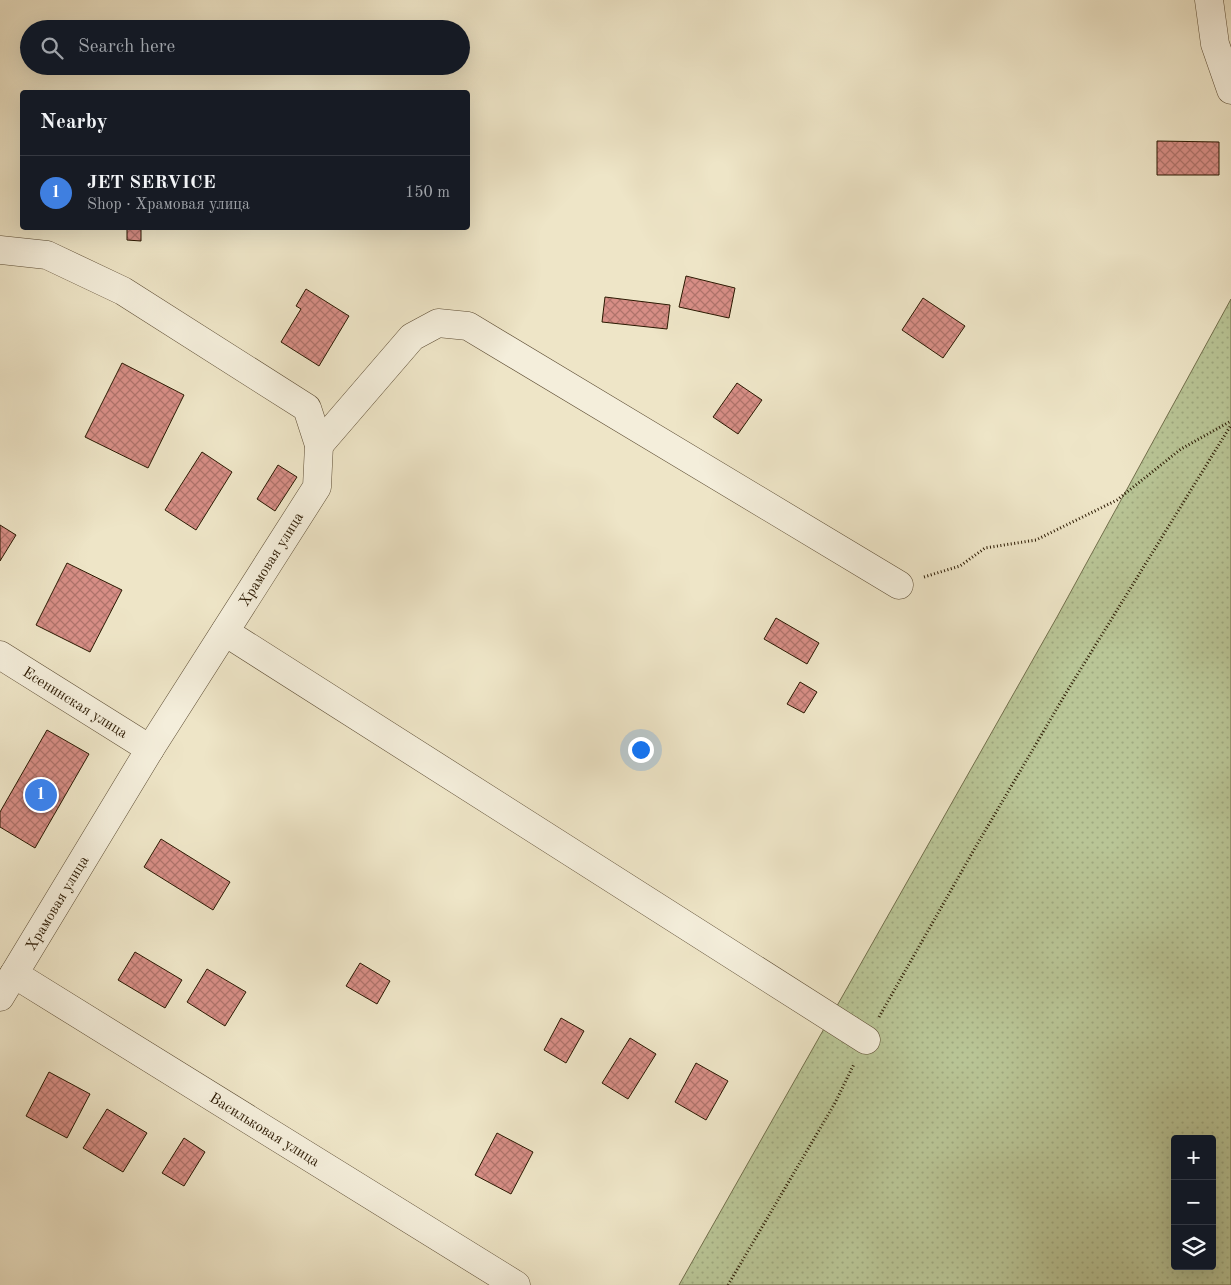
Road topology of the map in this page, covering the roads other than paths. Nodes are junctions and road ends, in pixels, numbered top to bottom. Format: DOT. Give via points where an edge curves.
graph roads {
  1 [pos="1208,0"];
  2 [pos="1231,90"];
  3 [pos="0,250"];
  4 [pos="319,445"];
  5 [pos="899,585"];
  6 [pos="225,632"];
  7 [pos="0,655"];
  8 [pos="150,750"];
  9 [pos="14,974"];
  10 [pos="0,997"];
  11 [pos="866,1040"];
  12 [pos="516,1285"];
  1 -- 2 [label="street" via="1215,44"];
  3 -- 4 [label="street, Храмовая улица" via="48,255 123,291 307,408"];
  4 -- 5 [label="street" via="412,337 438,323 468,326"];
  4 -- 6 [label="street, Храмовая улица" via="316,487"];
  6 -- 8 [label="street, Храмовая улица"];
  6 -- 11 [label="street"];
  7 -- 8 [label="street, Есенинская улица"];
  8 -- 9 [label="street, Храмовая улица"];
  9 -- 10 [label="street, Храмовая улица"];
  9 -- 12 [label="street, Васильковая улица"];
}
